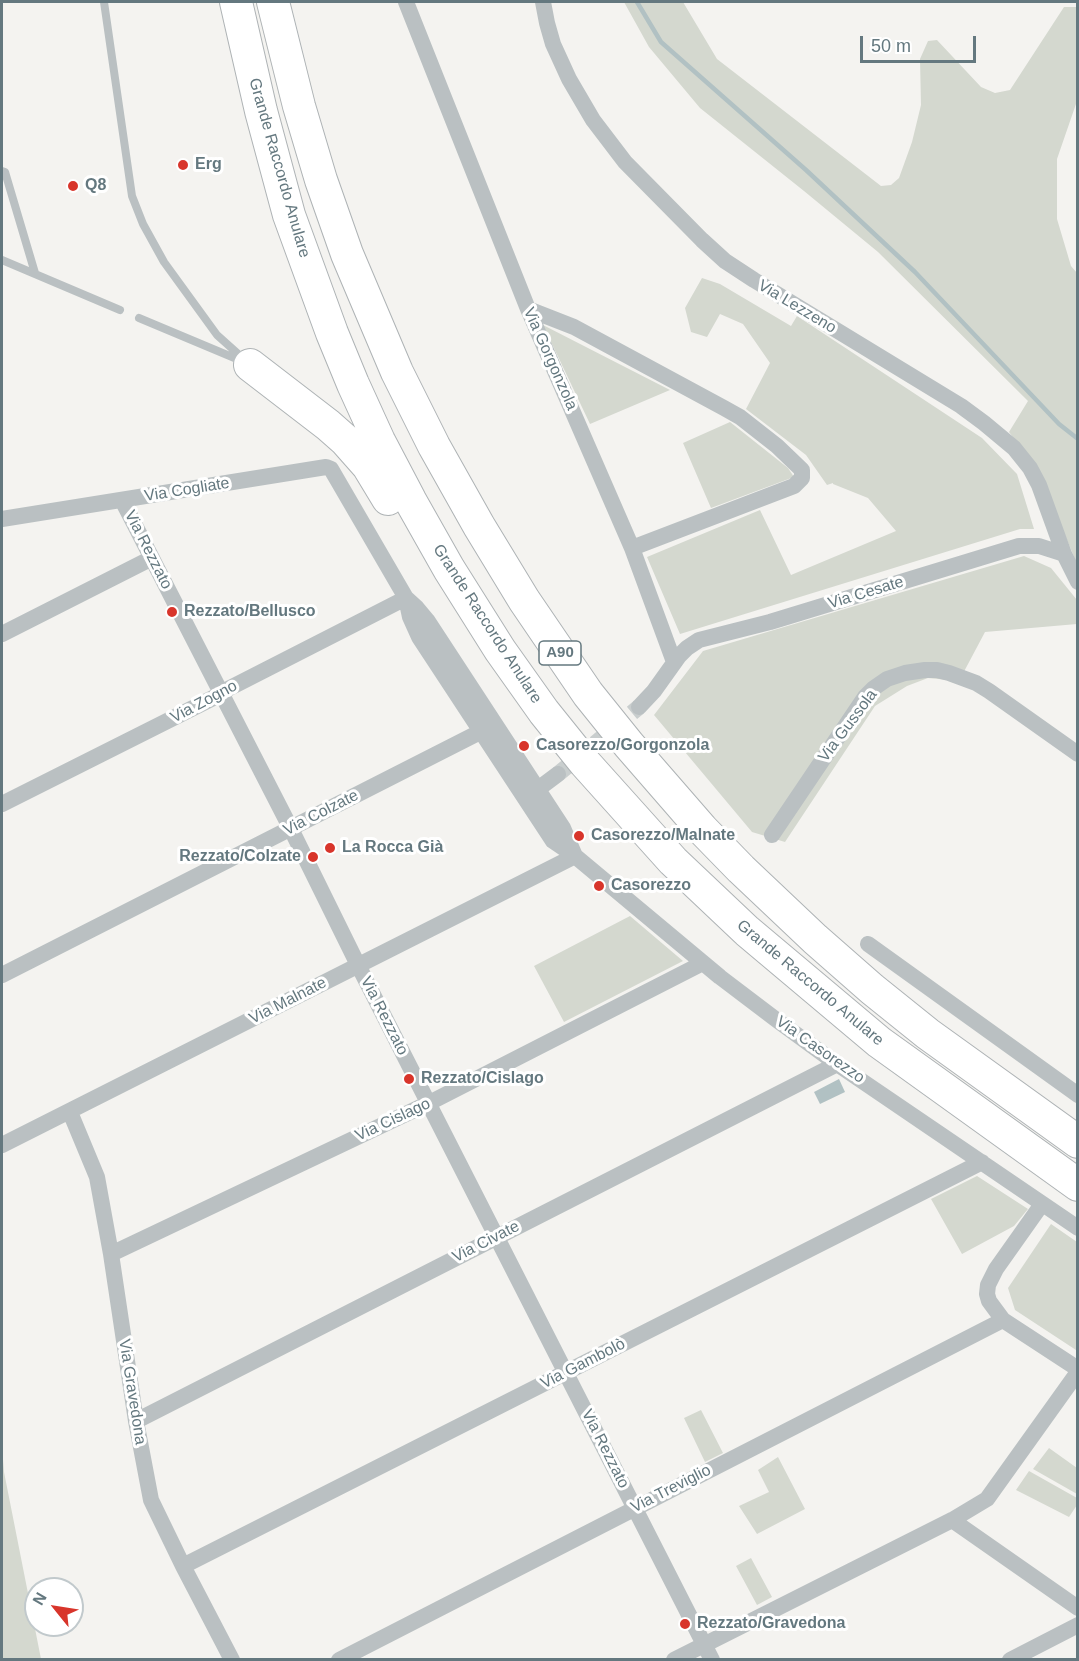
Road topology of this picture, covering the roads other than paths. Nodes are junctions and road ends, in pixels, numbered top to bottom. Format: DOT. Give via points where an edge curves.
graph roads {
  1 [pos="104,2"];
  2 [pos="236,2"];
  3 [pos="273,2"];
  4 [pos="291,2"];
  5 [pos="406,2"];
  6 [pos="543,2"];
  7 [pos="298,106"];
  8 [pos="2,171"];
  9 [pos="2,260"];
  10 [pos="35,273"];
  11 [pos="528,309"];
  12 [pos="120,310"];
  13 [pos="139,318"];
  14 [pos="250,365"];
  15 [pos="335,472"];
  16 [pos="122,500"];
  17 [pos="2,519"];
  18 [pos="632,548"];
  19 [pos="1064,554"];
  20 [pos="152,558"];
  21 [pos="1077,582"];
  22 [pos="406,598"];
  23 [pos="2,634"];
  24 [pos="500,650"];
  25 [pos="674,662"];
  26 [pos="220,693"];
  27 [pos="639,707"];
  28 [pos="480,732"];
  29 [pos="1077,754"];
  30 [pos="558,774"];
  31 [pos="538,789"];
  32 [pos="2,804"];
  33 [pos="291,829"];
  34 [pos="772,835"];
  35 [pos="575,856"];
  36 [pos="868,944"];
  37 [pos="703,963"];
  38 [pos="358,965"];
  39 [pos="2,975"];
  40 [pos="837,1064"];
  41 [pos="1077,1095"];
  42 [pos="429,1103"];
  43 [pos="70,1112"];
  44 [pos="1077,1142"];
  45 [pos="2,1145"];
  46 [pos="982,1162"];
  47 [pos="1077,1185"];
  48 [pos="1042,1204"];
  49 [pos="1077,1228"];
  50 [pos="497,1236"];
  51 [pos="111,1254"];
  52 [pos="1003,1320"];
  53 [pos="1077,1371"];
  54 [pos="566,1373"];
  55 [pos="136,1421"];
  56 [pos="635,1508"];
  57 [pos="952,1520"];
  58 [pos="183,1566"];
  59 [pos="1077,1608"];
  60 [pos="1077,1625"];
  61 [pos="704,1644"];
  62 [pos="232,1659"];
  63 [pos="339,1659"];
  64 [pos="674,1659"];
  65 [pos="712,1659"];
  66 [pos="1010,1659"];
  1 -- 14 [label="lane" via="132,196 164,261 217,335"];
  2 -- 24 [label="highway, Grande Raccordo Anulare / A90" via="289,215 352,384 414,509"];
  3 -- 7 [label="highway, A90"];
  4 -- 7 [label="highway"];
  5 -- 11 [label="street, Via Gorgonzola"];
  6 -- 19 [label="street, Via Lezzeno" via="553,44 576,94 606,139 638,176 725,261 961,406 1000,436 1035,476"];
  7 -- 44 [label="highway, A90" via="347,254 397,372 501,563 588,694 702,829 815,939 928,1034"];
  8 -- 10 [label="lane"];
  9 -- 10 [label="lane"];
  10 -- 12 [label="lane"];
  11 -- 18 [label="street, Via Gorgonzola"];
  11 -- 18 [label="street" via="574,327 740,417 802,472 794,486"];
  13 -- 14 [label="lane"];
  14 -- 24 [label="highway" via="355,450 374,474 449,600"];
  15 -- 16 [label="street, Via Cogliate" via="326,467"];
  15 -- 22 [label="street, Via Casorezzo"];
  16 -- 17 [label="street, Via Cogliate"];
  16 -- 20 [label="street, Via Rezzato"];
  18 -- 25 [label="street, Via Gorgonzola"];
  19 -- 21 [label="street, Via Lezzeno"];
  19 -- 25 [label="street, Via Cesate" via="1039,546 1019,546 699,640"];
  20 -- 23 [label="street"];
  20 -- 26 [label="street, Via Rezzato"];
  22 -- 26 [label="street, Via Zogno"];
  22 -- 28 [label="street, Via Casorezzo" via="419,637"];
  22 -- 31 [label="street, Via Casorezzo" via="422,614"];
  24 -- 47 [label="highway, Grande Raccordo Anulare / A90" via="585,763 673,861 731,917 879,1042"];
  25 -- 27 [label="street"];
  26 -- 32 [label="street, Via Zogno"];
  26 -- 33 [label="street, Via Rezzato"];
  28 -- 33 [label="street, Via Colzate"];
  28 -- 35 [label="street, Via Casorezzo" via="550,838"];
  29 -- 34 [label="street, Via Gussola" via="976,683 937,670 905,673 887,679 869,692"];
  30 -- 31 [label="street"];
  31 -- 35 [label="street, Via Casorezzo" via="563,828"];
  33 -- 38 [label="street, Via Rezzato"];
  33 -- 39 [label="street, Via Colzate"];
  35 -- 37 [label="street, Via Casorezzo"];
  35 -- 38 [label="street, Via Malnate"];
  36 -- 41 [label="street"];
  37 -- 40 [label="street, Via Casorezzo"];
  37 -- 42 [label="street, Via Cislago"];
  38 -- 42 [label="street, Via Rezzato"];
  38 -- 43 [label="street, Via Malnate"];
  40 -- 46 [label="street, Via Casorezzo"];
  40 -- 50 [label="street, Via Civate"];
  42 -- 50 [label="street, Via Rezzato"];
  42 -- 51 [label="street, Via Cislago"];
  43 -- 45 [label="street, Via Malnate"];
  43 -- 51 [label="street, Via Gravedona" via="97,1177"];
  46 -- 48 [label="street, Via Casorezzo"];
  46 -- 54 [label="street, Via Gambolò"];
  48 -- 49 [label="street, Via Casorezzo"];
  48 -- 52 [label="street" via="988,1285 989,1301"];
  50 -- 54 [label="street, Via Rezzato"];
  50 -- 55 [label="street, Via Civate"];
  51 -- 55 [label="street, Via Gravedona"];
  52 -- 53 [label="street"];
  52 -- 56 [label="street, Via Treviglio"];
  53 -- 57 [label="street" via="991,1495"];
  54 -- 56 [label="street, Via Rezzato"];
  54 -- 58 [label="street, Via Gambolò"];
  55 -- 58 [label="street, Via Gravedona" via="151,1500"];
  56 -- 61 [label="street, Via Rezzato"];
  56 -- 63 [label="street, Via Treviglio"];
  57 -- 59 [label="street"];
  57 -- 61 [label="street"];
  58 -- 62 [label="street, Via Gravedona"];
  60 -- 66 [label="street"];
  61 -- 64 [label="street"];
  61 -- 65 [label="street, Via Rezzato"];
}
